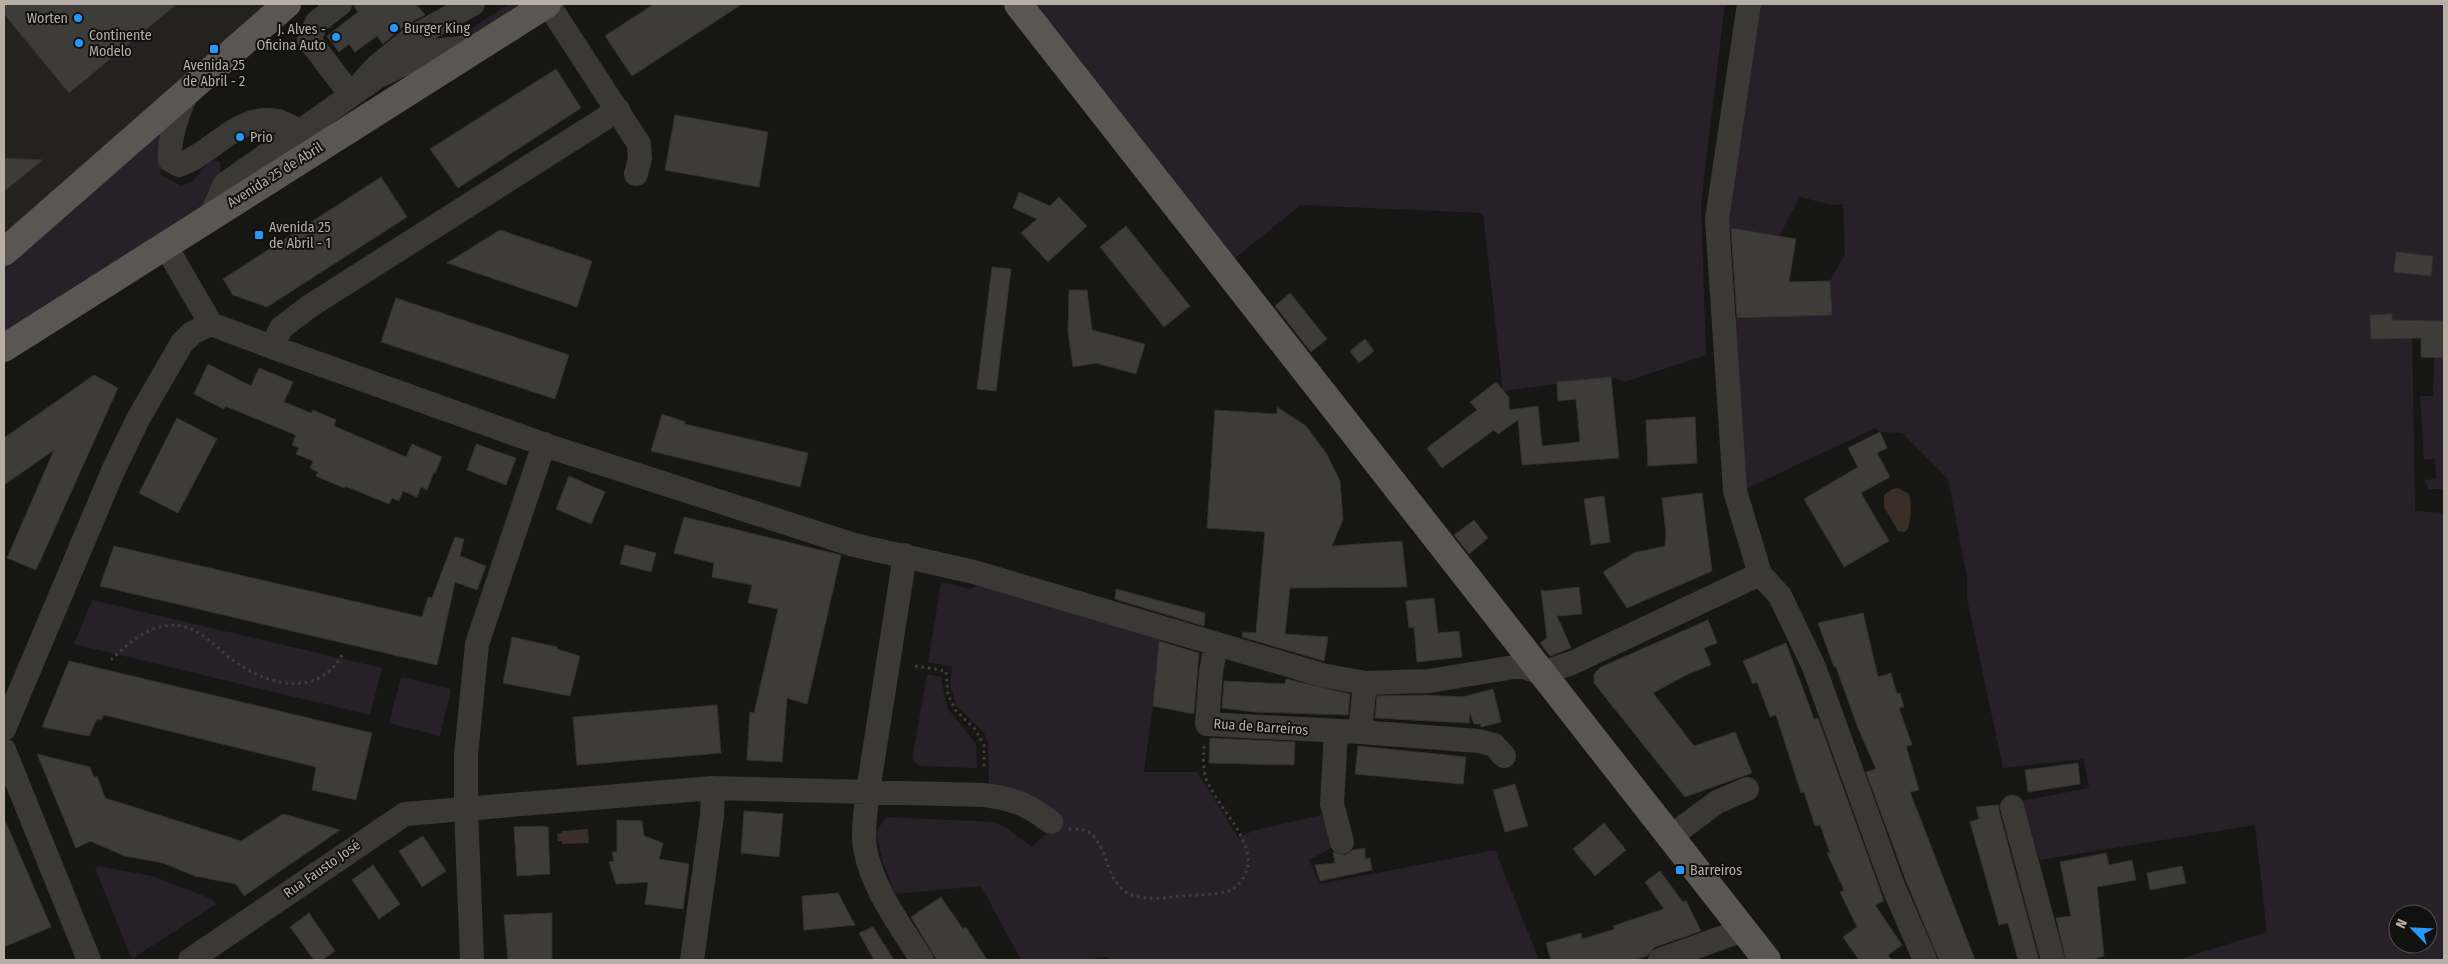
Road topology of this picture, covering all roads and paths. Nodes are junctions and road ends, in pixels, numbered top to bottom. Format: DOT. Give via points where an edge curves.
graph roads {
  1 [pos="287,4"];
  2 [pos="340,4"];
  3 [pos="472,4"];
  4 [pos="548,4"];
  5 [pos="1018,4"];
  6 [pos="1749,4"];
  7 [pos="480,46"];
  8 [pos="187,92"];
  9 [pos="351,95"];
  10 [pos="618,110"];
  11 [pos="300,130"];
  12 [pos="636,174"];
  13 [pos="211,215"];
  14 [pos="165,244"];
  15 [pos="4,252"];
  16 [pos="211,324"];
  17 [pos="272,347"];
  18 [pos="4,348"];
  19 [pos="544,444"];
  20 [pos="905,555"];
  21 [pos="1760,574"];
  22 [pos="1216,644"];
  23 [pos="342,655"];
  24 [pos="111,660"];
  25 [pos="915,666"];
  26 [pos="1542,673"];
  27 [pos="1365,683"];
  28 [pos="1207,724"];
  29 [pos="4,729"];
  30 [pos="1336,732"];
  31 [pos="1360,732"];
  32 [pos="4,750"];
  33 [pos="1504,756"];
  34 [pos="984,766"];
  35 [pos="713,788"];
  36 [pos="1747,789"];
  37 [pos="868,791"];
  38 [pos="2012,807"];
  39 [pos="466,809"];
  40 [pos="1058,825"];
  41 [pos="1670,837"];
  42 [pos="1342,842"];
  43 [pos="1743,930"];
  44 [pos="89,960"];
  45 [pos="190,960"];
  46 [pos="472,960"];
  47 [pos="692,960"];
  48 [pos="922,960"];
  49 [pos="1660,960"];
  50 [pos="1767,960"];
  51 [pos="1925,960"];
  52 [pos="2052,960"];
  1 -- 8 [label="main road"];
  2 -- 9 [label="street" via="317,22 309,40"];
  3 -- 9 [label="street" via="413,37 376,67"];
  4 -- 7 [label="main road, Avenida 25 de Abril"];
  4 -- 10 [label="street"];
  5 -- 26 [label="main road"];
  6 -- 21 [label="street" via="1717,219 1735,491"];
  7 -- 9 [label="street" via="431,51 377,77"];
  7 -- 13 [label="main road, Avenida 25 de Abril"];
  8 -- 11 [label="street" via="169,148 170,160 178,165 189,162 232,130 256,121 278,122"];
  8 -- 15 [label="main road"];
  9 -- 11 [label="street"];
  10 -- 12 [label="street" via="639,144"];
  10 -- 17 [label="street" via="310,306 280,328"];
  11 -- 13 [label="street" via="225,184"];
  13 -- 14 [label="main road, Avenida 25 de Abril"];
  14 -- 16 [label="street"];
  14 -- 18 [label="main road, Avenida 25 de Abril"];
  16 -- 17 [label="street"];
  16 -- 29 [label="street" via="192,333 182,343 138,419 89,523"];
  17 -- 19 [label="street"];
  19 -- 20 [label="street" via="854,545"];
  19 -- 39 [label="street" via="477,644 466,755"];
  20 -- 22 [label="street" via="974,572"];
  20 -- 37 [label="street"];
  21 -- 26 [label="street" via="1572,663"];
  21 -- 51 [label="street" via="1780,596 1814,667 1893,886"];
  22 -- 27 [label="street" via="1322,675"];
  22 -- 28 [label="street, Rua de Barreiros"];
  23 -- 24 [label="path" via="335,667 317,680 301,684 281,682 245,668 197,632 181,626 165,626 127,643"];
  25 -- 34 [label="path" via="946,672 948,694 955,710 976,730 984,745"];
  26 -- 27 [label="street" via="1520,666 1438,680"];
  26 -- 41 [label="main road"];
  27 -- 31 [label="street"];
  28 -- 30 [label="street, Rua de Barreiros"];
  28 -- 40 [label="path" via="1204,768 1207,781 1239,831 1248,858 1245,875 1238,885 1227,892 1154,899 1134,896 1120,889 1097,840 1084,830"];
  30 -- 31 [label="street, Rua de Barreiros"];
  30 -- 42 [label="street" via="1332,804"];
  31 -- 33 [label="street, Rua de Barreiros" via="1479,741 1494,745"];
  32 -- 44 [label="street"];
  35 -- 37 [label="street, Rua Fausto José"];
  35 -- 39 [label="street, Rua Fausto José"];
  35 -- 47 [label="street"];
  36 -- 41 [label="street" via="1717,802"];
  37 -- 40 [label="street, Rua Fausto José" via="1011,798"];
  37 -- 48 [label="street" via="864,830 871,868 892,913"];
  38 -- 52 [label="street"];
  39 -- 45 [label="street, Rua Fausto José" via="405,814"];
  39 -- 46 [label="street"];
  41 -- 43 [label="main road"];
  43 -- 49 [label="street"];
  43 -- 50 [label="main road"];
}
